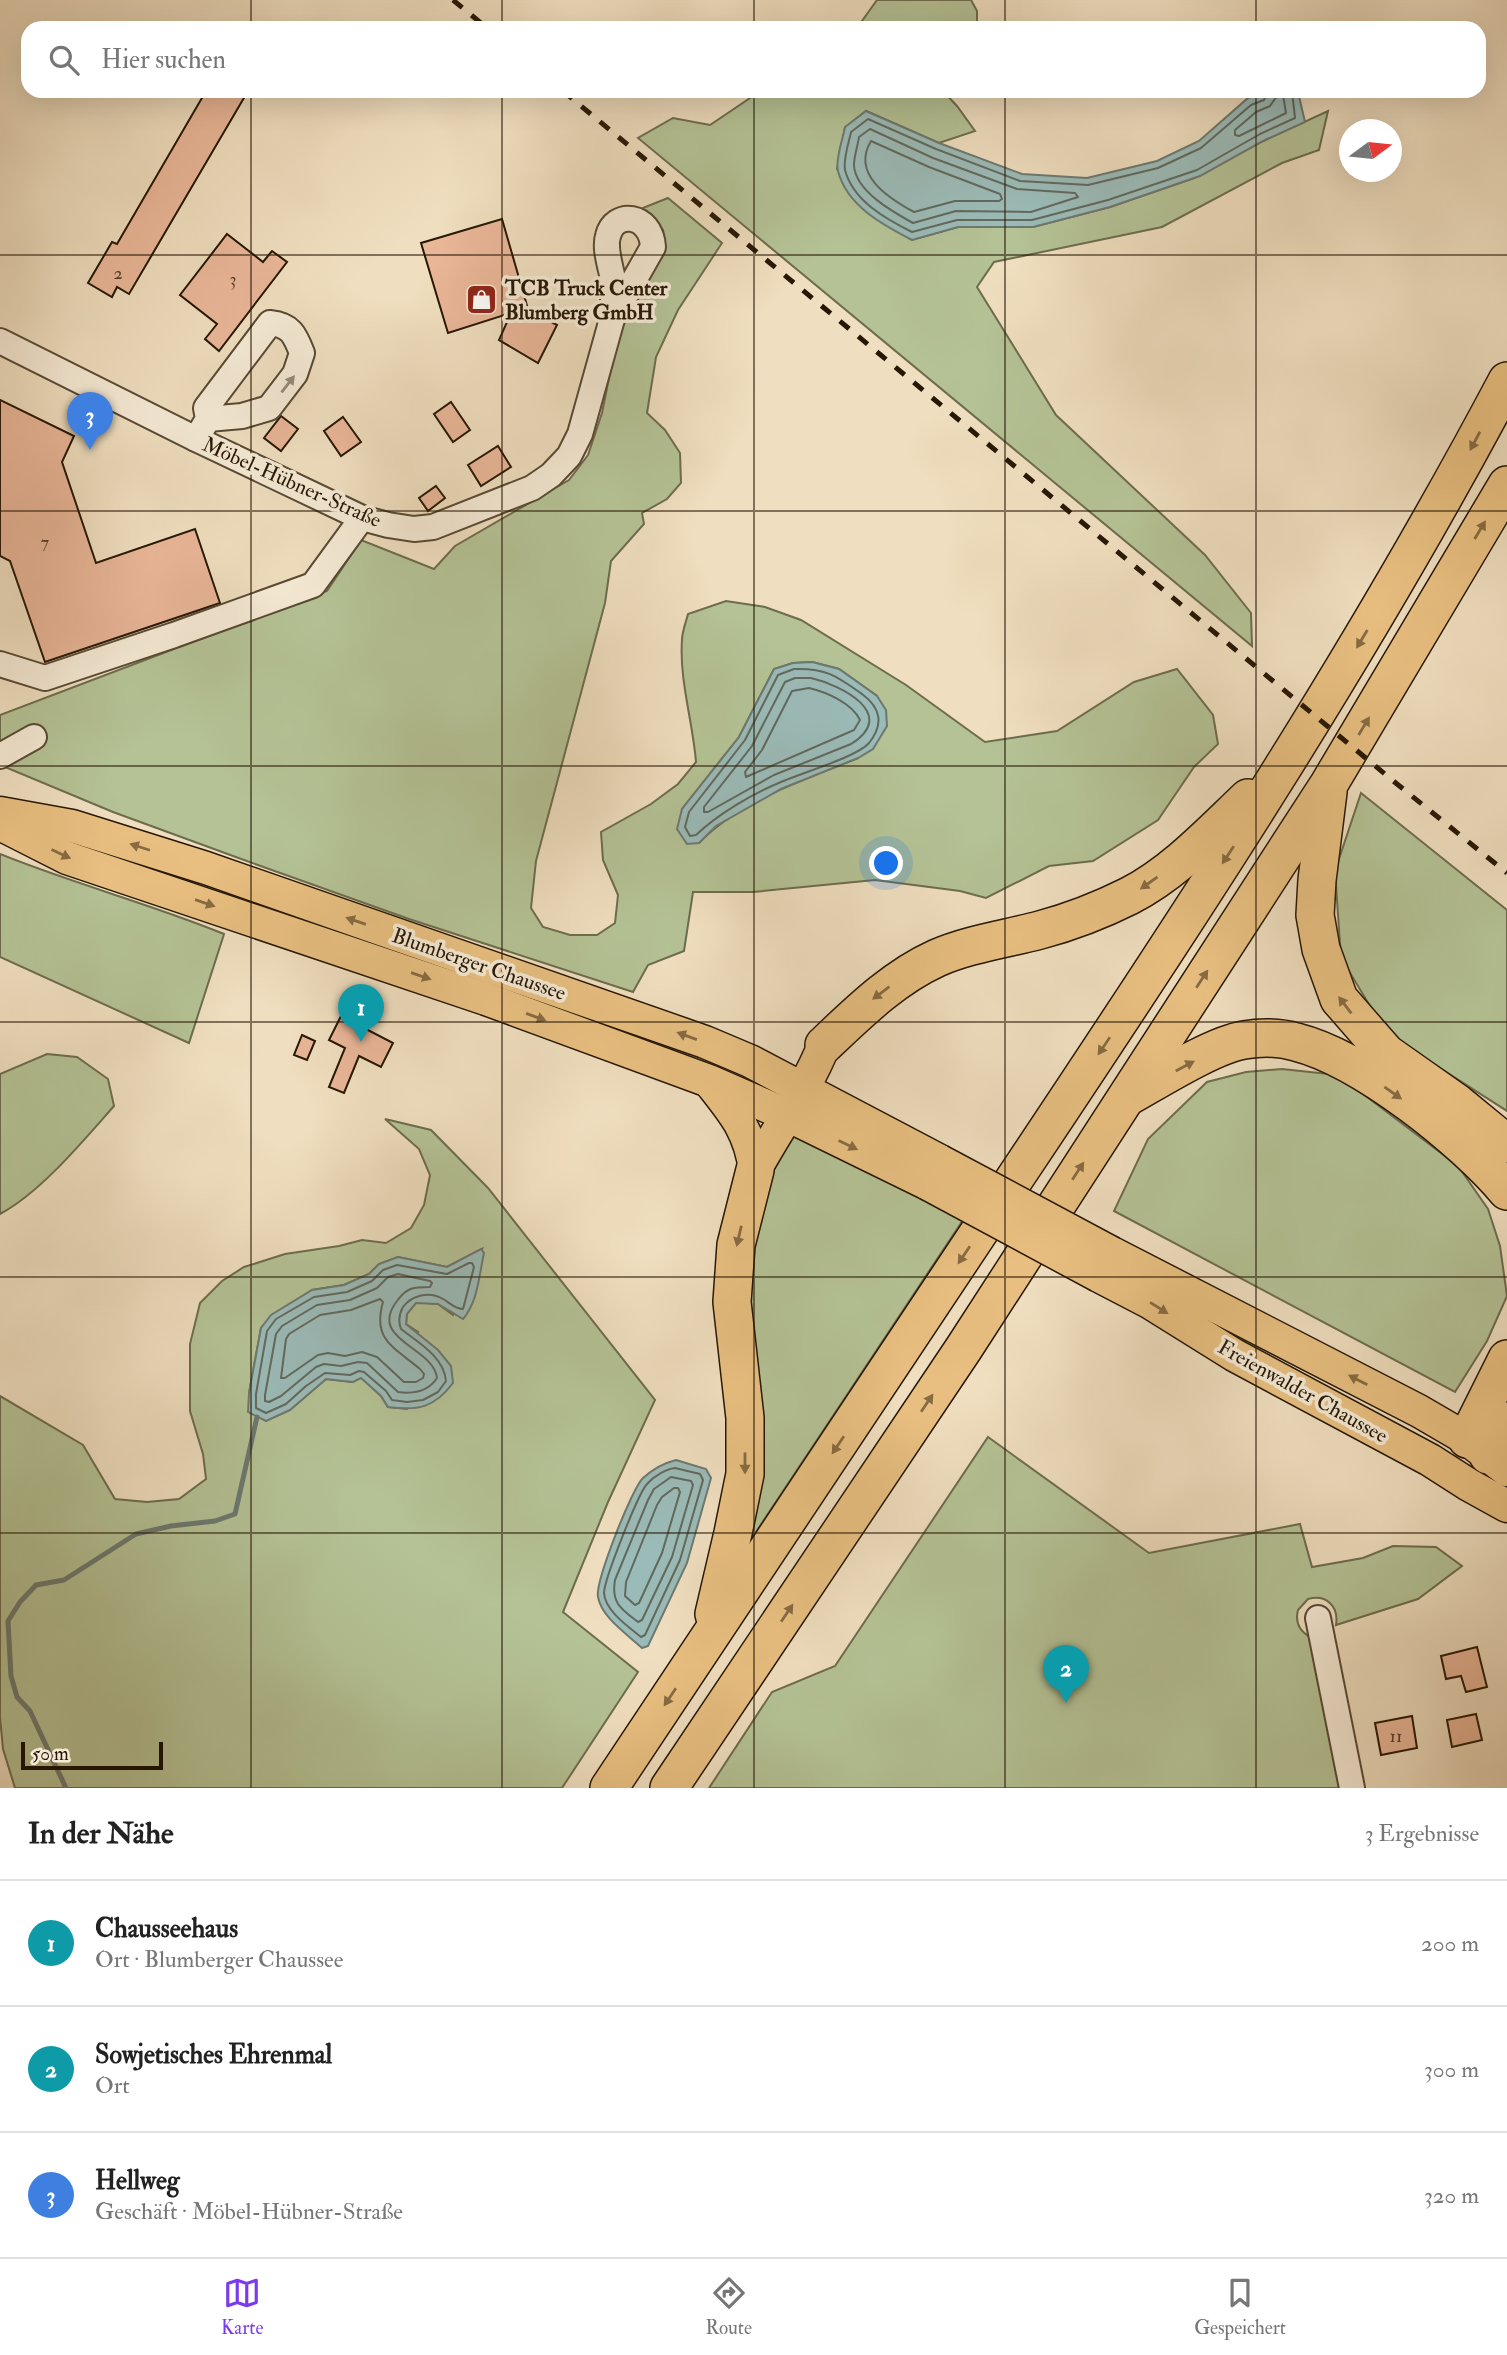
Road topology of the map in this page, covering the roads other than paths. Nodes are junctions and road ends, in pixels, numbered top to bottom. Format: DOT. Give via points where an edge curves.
graph roads {
  1 [pos="612,319"];
  2 [pos="0,341"];
  3 [pos="1507,381"];
  4 [pos="1507,485"];
  5 [pos="362,518"];
  6 [pos="0,664"];
  7 [pos="34,737"];
  8 [pos="0,756"];
  9 [pos="1291,756"];
  10 [pos="1329,784"];
  11 [pos="0,813"];
  12 [pos="0,824"];
  13 [pos="824,1045"];
  14 [pos="750,1061"];
  15 [pos="709,1081"];
  16 [pos="804,1089"];
  17 [pos="1125,1098"];
  18 [pos="787,1115"];
  19 [pos="1507,1144"];
  20 [pos="755,1170"];
  21 [pos="934,1173"];
  22 [pos="1507,1191"];
  23 [pos="1507,1359"];
  24 [pos="1507,1421"];
  25 [pos="1474,1463"];
  26 [pos="1507,1506"];
  27 [pos="1318,1618"];
  28 [pos="708,1640"];
  29 [pos="609,1788"];
  30 [pos="669,1788"];
  31 [pos="1352,1788"];
  1 -- 5 [label="street, Möbel-Hübner-Straße" via="580,434 569,456 551,475 532,488 433,527 414,529"];
  2 -- 5 [label="street, Möbel-Hübner-Straße" via="202,429"];
  3 -- 9 [label="highway, one-way" via="1411,556"];
  10 -- 4 [label="highway, one-way"];
  5 -- 6 [label="street" via="313,585 46,678"];
  7 -- 8 [label="street"];
  9 -- 13 [label="highway, one-way" via="1202,842 1132,895 1043,929 939,958 876,996"];
  9 -- 28 [label="highway, one-way" via="1135,999"];
  17 -- 10 [label="highway, one-way"];
  19 -- 10 [label="highway, one-way" via="1386,1053 1339,999 1321,949 1315,915"];
  14 -- 11 [label="main road, Blumberger Chaussee, one-way" via="206,868 72,826"];
  12 -- 15 [label="main road, Blumberger Chaussee, one-way" via="67,858 486,999"];
  13 -- 14 [label="main road" via="793,1057"];
  13 -- 16 [label="main road"];
  14 -- 16 [label="main road, Blumberger Chaussee"];
  15 -- 18 [label="main road, Blumberger Chaussee"];
  15 -- 20 [label="main road" via="746,1132"];
  16 -- 18 [label="main road"];
  16 -- 21 [label="main road, Blumberger Chaussee"];
  17 -- 22 [label="highway, one-way" via="1241,1040 1270,1037 1298,1042 1339,1058 1439,1125"];
  30 -- 17 [label="highway, one-way" via="964,1348"];
  18 -- 20 [label="main road"];
  18 -- 21 [label="main road, Blumberger Chaussee, one-way"];
  20 -- 28 [label="highway, one-way" via="736,1245 732,1302 745,1474"];
  21 -- 25 [label="main road, Freienwalder Chaussee, bridge" via="1106,1264 1419,1411"];
  23 -- 25 [label="highway"];
  24 -- 25 [label="highway"];
  25 -- 26 [label="main road, Freienwalder Chaussee"];
  27 -- 31 [label="street"];
  28 -- 29 [label="highway, one-way"];
}
